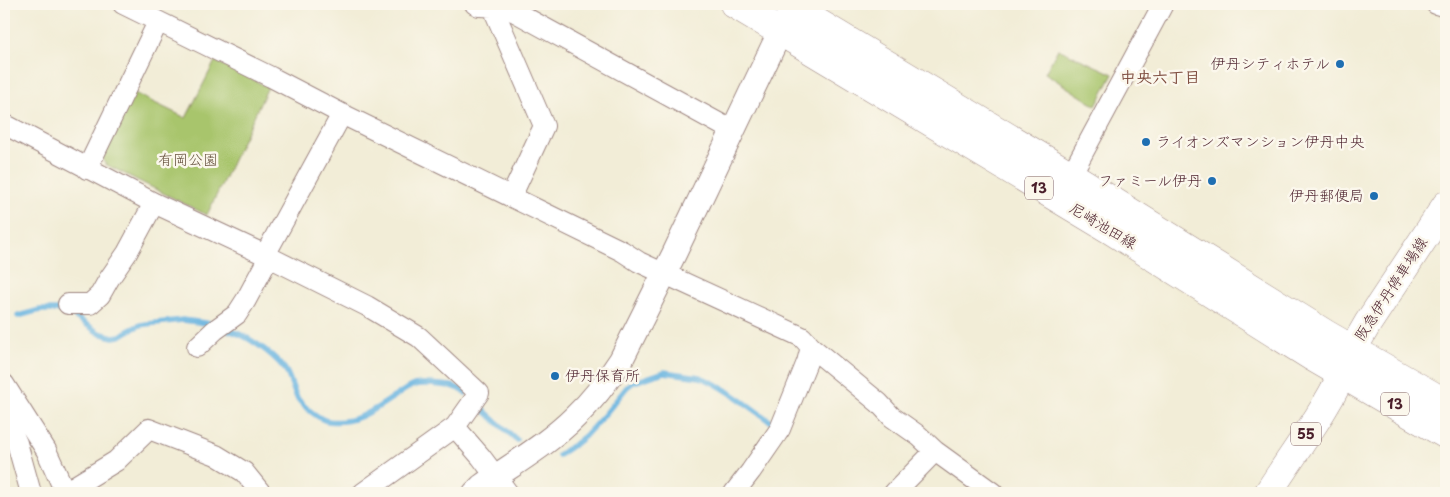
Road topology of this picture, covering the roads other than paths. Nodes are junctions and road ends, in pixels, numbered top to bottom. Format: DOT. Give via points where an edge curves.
graph roads {
  1 [pos="123,4"];
  2 [pos="475,4"];
  3 [pos="734,4"];
  4 [pos="1436,4"];
  5 [pos="495,5"];
  6 [pos="793,5"];
  7 [pos="1163,5"];
  8 [pos="1446,7"];
  9 [pos="158,22"];
  10 [pos="780,32"];
  11 [pos="342,114"];
  12 [pos="4,124"];
  13 [pos="733,131"];
  14 [pos="87,169"];
  15 [pos="1071,175"];
  16 [pos="1045,192"];
  17 [pos="511,197"];
  18 [pos="154,203"];
  19 [pos="1446,205"];
  20 [pos="267,256"];
  21 [pos="664,274"];
  22 [pos="68,304"];
  23 [pos="197,347"];
  24 [pos="811,347"];
  25 [pos="1353,349"];
  26 [pos="1343,374"];
  27 [pos="4,384"];
  28 [pos="1446,403"];
  29 [pos="4,415"];
  30 [pos="455,427"];
  31 [pos="1446,435"];
  32 [pos="935,451"];
  33 [pos="502,485"];
  34 [pos="31,493"];
  35 [pos="261,493"];
  36 [pos="363,493"];
  37 [pos="475,493"];
  38 [pos="734,493"];
  39 [pos="894,493"];
  40 [pos="993,493"];
  41 [pos="1268,493"];
  1 -- 9 [label="street"];
  2 -- 5 [label="street"];
  3 -- 10 [label="main road, 尼崎池田線 / 13"];
  4 -- 8 [label="street"];
  5 -- 13 [label="street" via="506,7"];
  5 -- 17 [label="street" via="496,15 544,126"];
  6 -- 10 [label="street"];
  6 -- 15 [label="main road, 尼崎池田線 / 13"];
  7 -- 15 [label="street"];
  9 -- 11 [label="street"];
  9 -- 14 [label="street"];
  10 -- 13 [label="street"];
  10 -- 16 [label="main road, 尼崎池田線 / 13"];
  11 -- 17 [label="street"];
  11 -- 20 [label="street"];
  12 -- 14 [label="street"];
  13 -- 21 [label="street"];
  14 -- 18 [label="street"];
  15 -- 16 [label="street"];
  15 -- 25 [label="main road, 尼崎池田線 / 13"];
  16 -- 26 [label="main road, 尼崎池田線 / 13"];
  17 -- 21 [label="street"];
  18 -- 20 [label="street"];
  18 -- 22 [label="street" via="100,295 90,304"];
  19 -- 25 [label="main road, 阪急伊丹停車場線"];
  20 -- 23 [label="street" via="241,308"];
  20 -- 30 [label="street" via="367,306 419,337 479,393"];
  21 -- 24 [label="street" via="802,337"];
  21 -- 33 [label="street" via="621,360 600,389 575,417"];
  24 -- 32 [label="street"];
  24 -- 38 [label="street" via="780,429"];
  25 -- 26 [label="main road, 55"];
  25 -- 28 [label="main road, 尼崎池田線 / 13"];
  26 -- 31 [label="main road, 尼崎池田線 / 13"];
  26 -- 41 [label="main road, 55"];
  27 -- 35 [label="street" via="46,450 65,492 116,461 150,429 216,455 244,472"];
  29 -- 34 [label="street" via="17,443"];
  30 -- 33 [label="street"];
  30 -- 36 [label="street"];
  32 -- 39 [label="street"];
  32 -- 40 [label="street"];
  33 -- 37 [label="street" via="482,486"];
}
